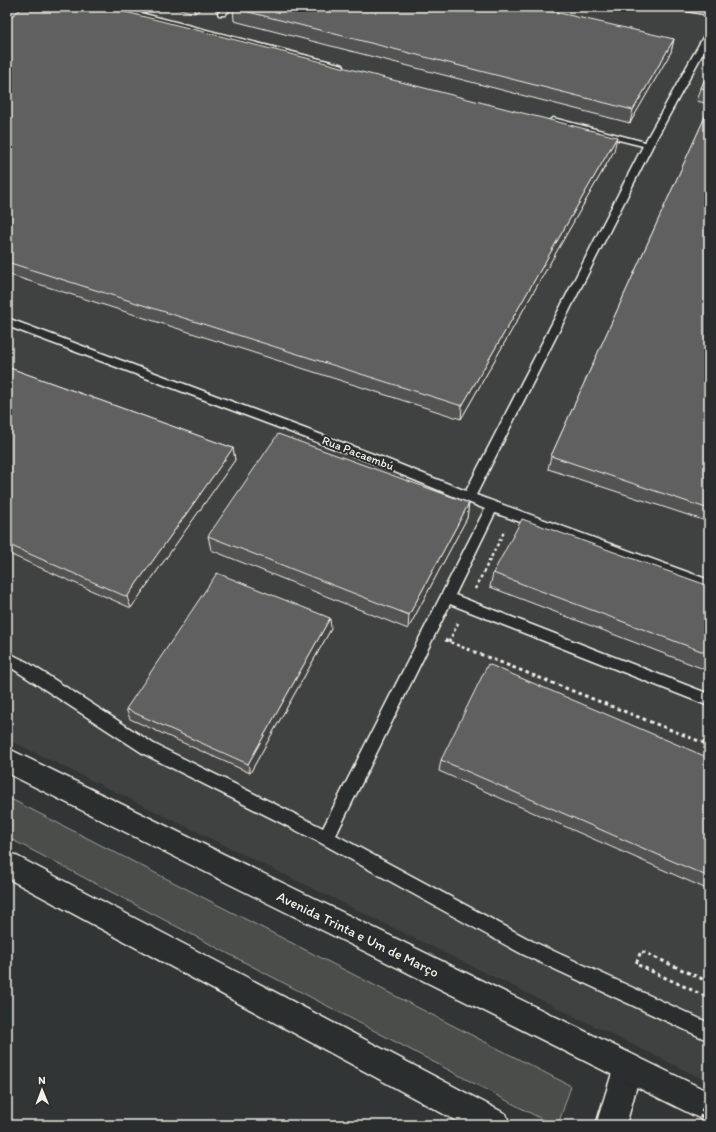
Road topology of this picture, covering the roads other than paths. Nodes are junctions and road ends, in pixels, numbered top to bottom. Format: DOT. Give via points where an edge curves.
graph roads {
  1 [pos="20,7"];
  2 [pos="108,7"];
  3 [pos="680,7"];
  4 [pos="709,13"];
  5 [pos="7,17"];
  6 [pos="709,34"];
  7 [pos="351,70"];
  8 [pos="542,118"];
  9 [pos="648,145"];
  10 [pos="7,322"];
  11 [pos="469,497"];
  12 [pos="492,507"];
  13 [pos="709,586"];
  14 [pos="446,597"];
  15 [pos="7,658"];
  16 [pos="709,700"];
  17 [pos="7,760"];
  18 [pos="326,838"];
  19 [pos="7,864"];
  20 [pos="709,1032"];
  21 [pos="627,1067"];
  22 [pos="709,1108"];
  23 [pos="495,1125"];
  24 [pos="612,1125"];
  1 -- 5 [label="lane"];
  2 -- 7 [label="lane"];
  3 -- 4 [label="lane"];
  6 -- 9 [label="lane"];
  8 -- 9 [label="lane"];
  9 -- 11 [label="lane"];
  10 -- 11 [label="lane, Rua Pacaembú" via="377,460"];
  11 -- 12 [label="lane, Rua Pacaembú"];
  12 -- 13 [label="lane, Rua Pacaembú"];
  12 -- 14 [label="lane"];
  14 -- 16 [label="lane"];
  14 -- 18 [label="lane"];
  15 -- 18 [label="lane" via="149,749"];
  17 -- 21 [label="main road, Avenida Trinta e Um de Março"];
  18 -- 20 [label="lane" via="528,948"];
  19 -- 23 [label="main road"];
  21 -- 22 [label="main road, Avenida Trinta e Um de Março"];
  21 -- 24 [label="main road"];
}
